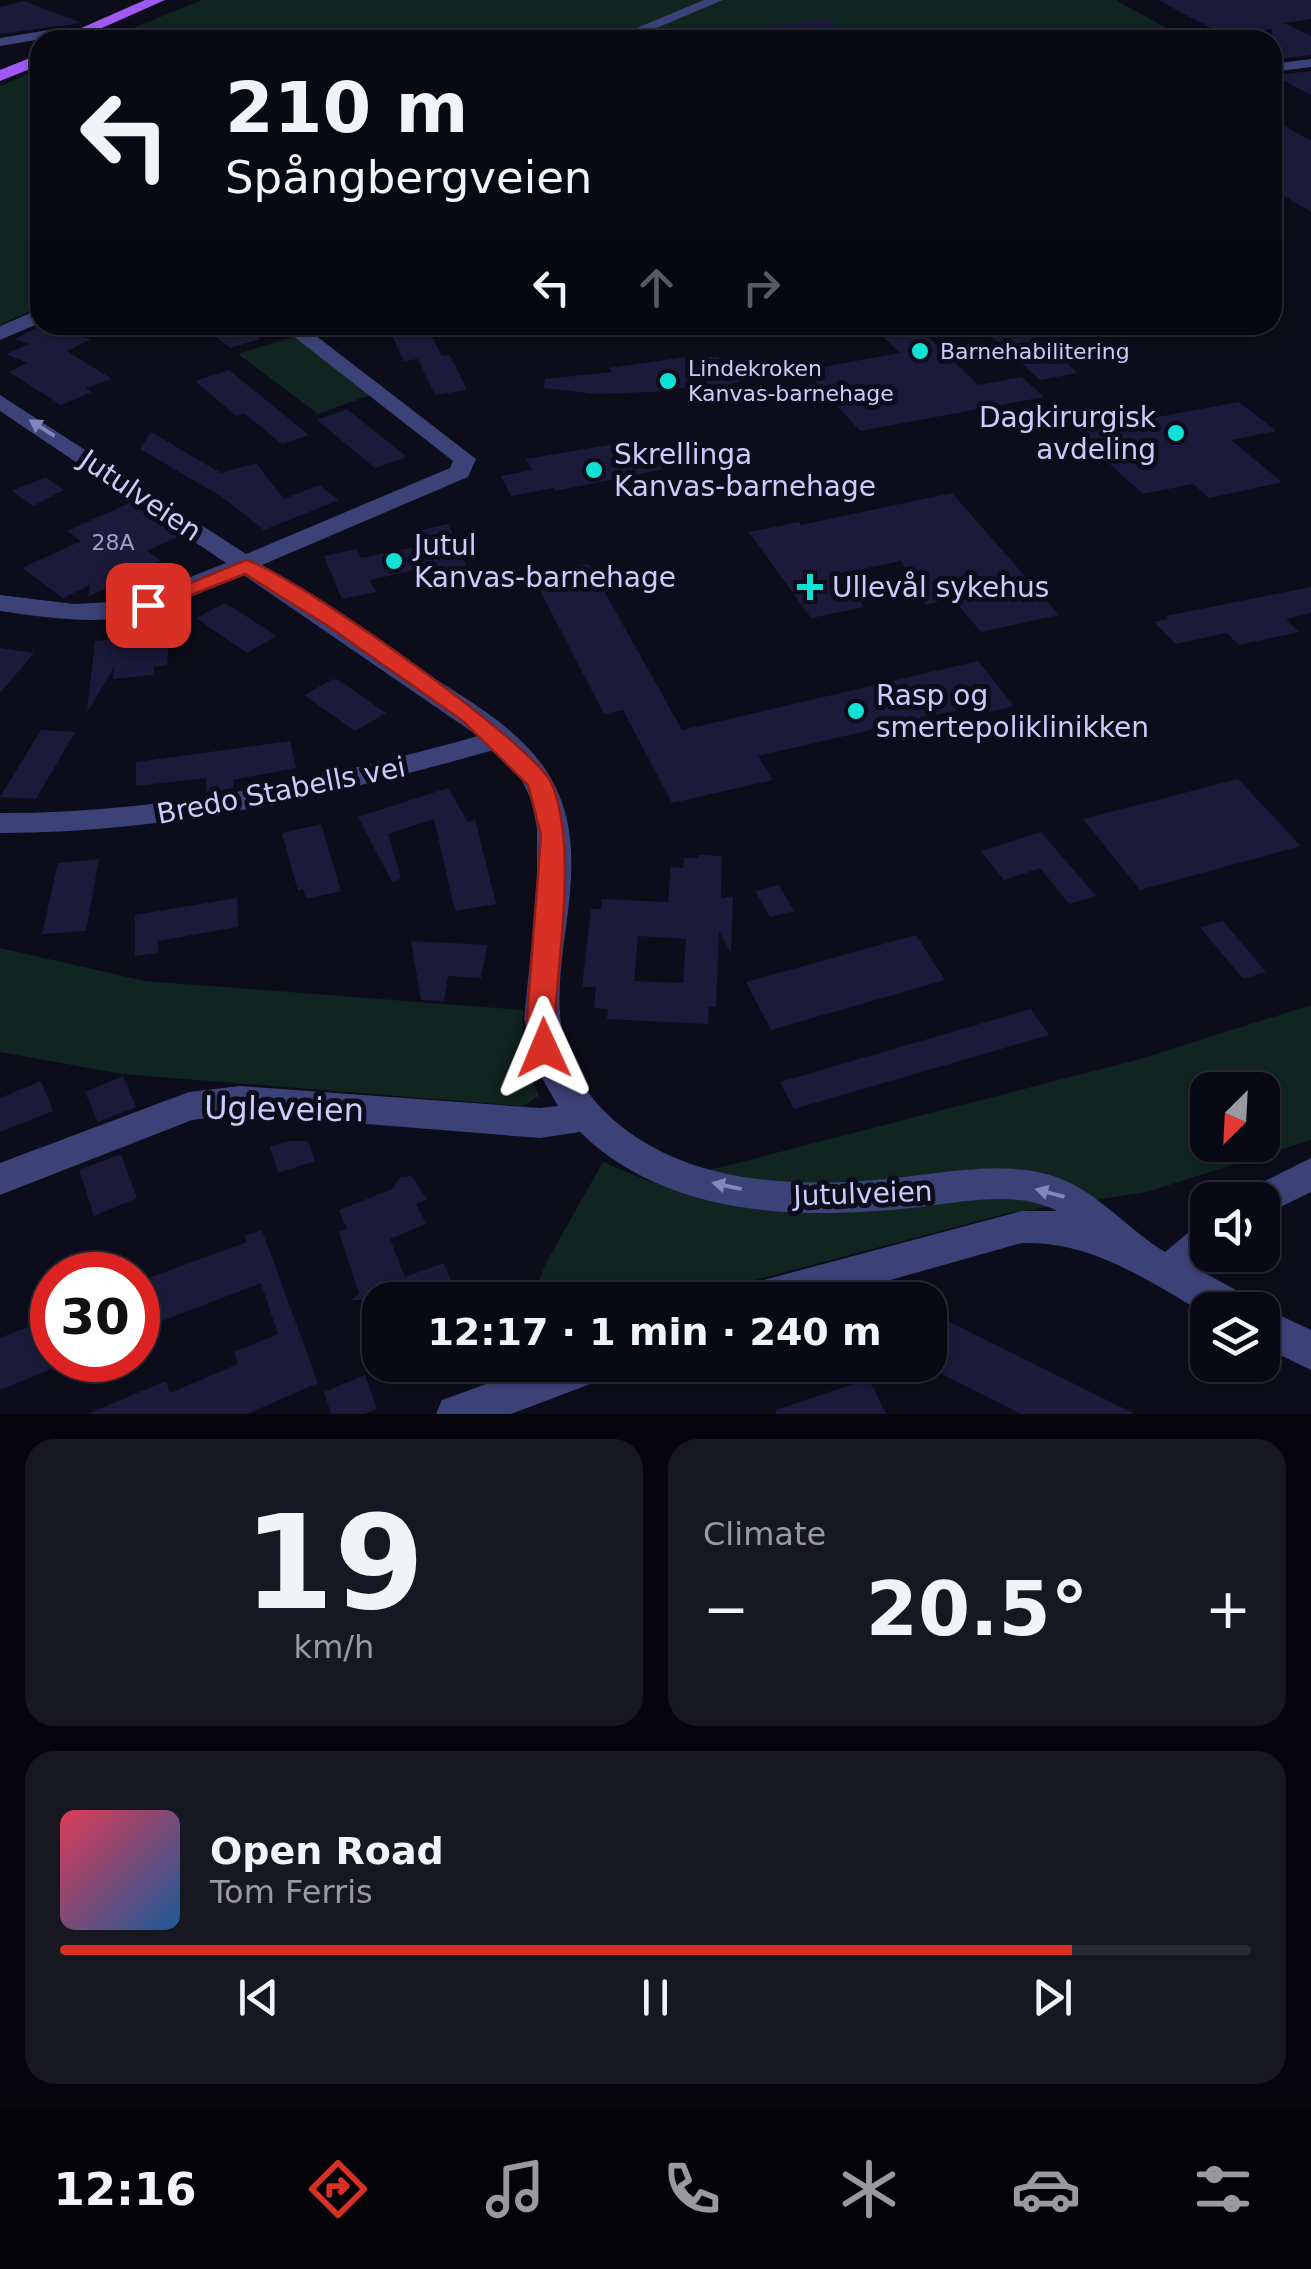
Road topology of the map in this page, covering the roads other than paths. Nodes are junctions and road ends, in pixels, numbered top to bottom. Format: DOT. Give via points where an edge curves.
graph roads {
  1 [pos="158,0"];
  2 [pos="178,0"];
  3 [pos="716,0"];
  4 [pos="76,30"];
  5 [pos="108,30"];
  6 [pos="640,30"];
  7 [pos="30,39"];
  8 [pos="0,42"];
  9 [pos="30,53"];
  10 [pos="30,63"];
  11 [pos="1311,63"];
  12 [pos="0,66"];
  13 [pos="1282,67"];
  14 [pos="0,76"];
  15 [pos="30,320"];
  16 [pos="0,334"];
  17 [pos="302,335"];
  18 [pos="0,401"];
  19 [pos="246,566"];
  20 [pos="0,603"];
  21 [pos="499,739"];
  22 [pos="0,823"];
  23 [pos="581,1117"];
  24 [pos="1311,1174"];
  25 [pos="0,1179"];
  26 [pos="1280,1190"];
  27 [pos="1127,1249"];
  28 [pos="1190,1254"];
  29 [pos="1169,1272"];
  30 [pos="822,1282"];
  31 [pos="1204,1292"];
  32 [pos="1280,1336"];
  33 [pos="1311,1352"];
  34 [pos="545,1382"];
  35 [pos="457,1414"];
  1 -- 4 [label="main road"];
  2 -- 5 [label="main road"];
  3 -- 6 [label="street"];
  7 -- 8 [label="street"];
  9 -- 12 [label="main road"];
  10 -- 14 [label="main road"];
  11 -- 13 [label="street"];
  15 -- 16 [label="street"];
  17 -- 19 [label="street" via="464,465"];
  19 -- 18 [label="street, Jutulveien, one-way"];
  19 -- 20 [label="street" via="118,612 72,614"];
  19 -- 21 [label="street, Jutulveien"];
  21 -- 22 [label="street, Bredo Stabells vei" via="354,781 230,806 124,820"];
  21 -- 23 [label="street, Jutulveien" via="540,783 546,801 553,835 544,1048"];
  23 -- 25 [label="street, Ugleveien" via="540,1123 211,1102"];
  27 -- 23 [label="street, Jutulveien, one-way" via="1080,1206 1044,1189 838,1199 749,1192 655,1164"];
  24 -- 26 [label="street"];
  27 -- 29 [label="street, Jutulveien"];
  27 -- 30 [label="street" via="1080,1230 1022,1227"];
  28 -- 29 [label="street"];
  29 -- 31 [label="street, Jutulveien"];
  32 -- 33 [label="street"];
  34 -- 35 [label="street"];
}
